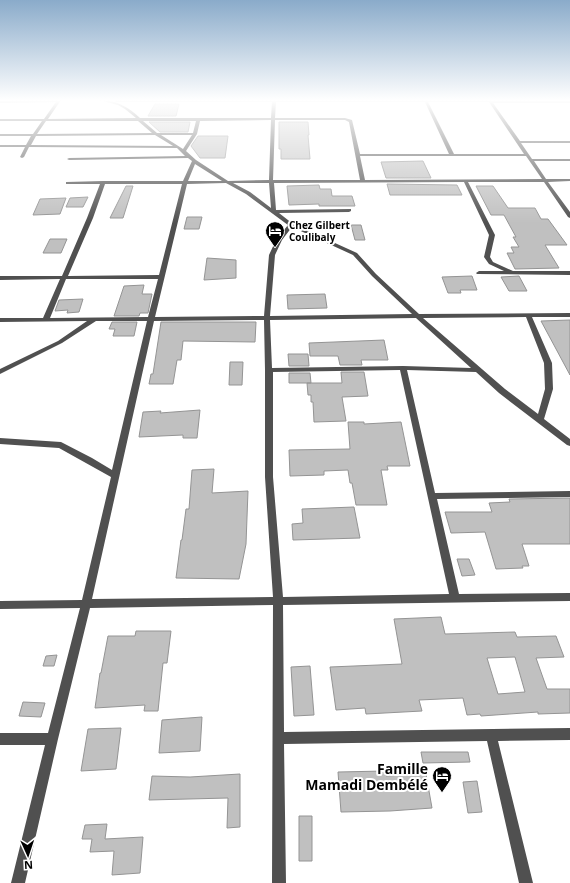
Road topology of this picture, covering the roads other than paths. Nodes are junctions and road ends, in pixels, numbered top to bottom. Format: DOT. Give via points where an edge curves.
graph roads {
  1 [pos="31,141"];
  2 [pos="168,141"];
  3 [pos="190,141"];
  4 [pos="272,141"];
  5 [pos="355,141"];
  6 [pos="445,141"];
  7 [pos="519,142"];
  8 [pos="570,142"];
  9 [pos="0,146"];
  10 [pos="28,146"];
  11 [pos="178,147"];
  12 [pos="183,152"];
  13 [pos="357,155"];
  14 [pos="452,155"];
  15 [pos="527,155"];
  16 [pos="22,157"];
  17 [pos="69,159"];
  18 [pos="192,159"];
  19 [pos="531,160"];
  20 [pos="570,160"];
  21 [pos="465,180"];
  22 [pos="545,180"];
  23 [pos="570,180"];
  24 [pos="271,181"];
  25 [pos="363,181"];
  26 [pos="103,182"];
  27 [pos="186,182"];
  28 [pos="227,182"];
  29 [pos="68,183"];
  30 [pos="567,208"];
  31 [pos="349,210"];
  32 [pos="274,212"];
  33 [pos="570,216"];
  34 [pos="292,225"];
  35 [pos="479,273"];
  36 [pos="512,273"];
  37 [pos="570,273"];
  38 [pos="162,277"];
  39 [pos="0,278"];
  40 [pos="63,278"];
  41 [pos="528,315"];
  42 [pos="570,315"];
  43 [pos="417,316"];
  44 [pos="267,317"];
  45 [pos="151,318"];
  46 [pos="46,319"];
  47 [pos="96,319"];
  48 [pos="0,320"];
  49 [pos="403,368"];
  50 [pos="269,370"];
  51 [pos="479,370"];
  52 [pos="0,372"];
  53 [pos="540,419"];
  54 [pos="0,441"];
  55 [pos="570,443"];
  56 [pos="115,476"];
  57 [pos="570,494"];
  58 [pos="432,496"];
  59 [pos="570,597"];
  60 [pos="455,599"];
  61 [pos="278,601"];
  62 [pos="86,604"];
  63 [pos="0,605"];
  64 [pos="570,734"];
  65 [pos="491,735"];
  66 [pos="278,738"];
  67 [pos="0,739"];
  68 [pos="52,739"];
  69 [pos="18,883"];
  70 [pos="279,883"];
  71 [pos="526,883"];
  1 -- 10 [label="street"];
  2 -- 11 [label="street"];
  3 -- 12 [label="street"];
  4 -- 24 [label="street"];
  5 -- 13 [label="street"];
  6 -- 14 [label="street"];
  7 -- 8 [label="street"];
  7 -- 15 [label="street"];
  9 -- 10 [label="street"];
  10 -- 11 [label="street"];
  10 -- 16 [label="street"];
  11 -- 12 [label="street"];
  12 -- 18 [label="street"];
  13 -- 14 [label="street"];
  13 -- 25 [label="street"];
  14 -- 15 [label="street"];
  15 -- 19 [label="street"];
  17 -- 18 [label="street"];
  18 -- 27 [label="street"];
  18 -- 28 [label="street"];
  19 -- 20 [label="street"];
  19 -- 22 [label="street"];
  21 -- 22 [label="street"];
  21 -- 25 [label="street"];
  21 -- 36 [label="street" via="492,235 487,257 491,263"];
  22 -- 23 [label="street"];
  22 -- 30 [label="street"];
  24 -- 25 [label="street"];
  24 -- 28 [label="street"];
  24 -- 32 [label="street"];
  26 -- 27 [label="street"];
  26 -- 29 [label="street"];
  26 -- 40 [label="street"];
  27 -- 28 [label="street"];
  27 -- 38 [label="street"];
  28 -- 32 [label="street" via="248,193"];
  30 -- 33 [label="street"];
  31 -- 32 [label="street"];
  32 -- 34 [label="street"];
  34 -- 43 [label="street" via="355,254"];
  34 -- 44 [label="street" via="279,240 272,255"];
  35 -- 36 [label="street"];
  36 -- 37 [label="street"];
  38 -- 40 [label="street"];
  38 -- 45 [label="street"];
  39 -- 40 [label="street"];
  40 -- 46 [label="street"];
  41 -- 42 [label="street"];
  41 -- 43 [label="street"];
  41 -- 53 [label="street" via="548,363 549,389"];
  43 -- 44 [label="street"];
  43 -- 51 [label="street"];
  44 -- 45 [label="street"];
  44 -- 50 [label="street"];
  45 -- 47 [label="street"];
  45 -- 56 [label="street"];
  46 -- 47 [label="street"];
  46 -- 48 [label="street"];
  47 -- 52 [label="street" via="60,342"];
  49 -- 50 [label="street"];
  49 -- 51 [label="street"];
  49 -- 58 [label="street"];
  50 -- 61 [label="street" via="269,477"];
  51 -- 53 [label="street"];
  53 -- 55 [label="street"];
  54 -- 56 [label="street" via="61,445"];
  56 -- 62 [label="street"];
  57 -- 58 [label="street"];
  58 -- 60 [label="street"];
  59 -- 60 [label="street"];
  60 -- 61 [label="street"];
  61 -- 62 [label="street"];
  61 -- 66 [label="street"];
  62 -- 63 [label="street"];
  62 -- 68 [label="street"];
  64 -- 65 [label="street"];
  65 -- 66 [label="street"];
  65 -- 71 [label="street"];
  66 -- 70 [label="street"];
  67 -- 68 [label="street"];
  68 -- 69 [label="street"];
}
